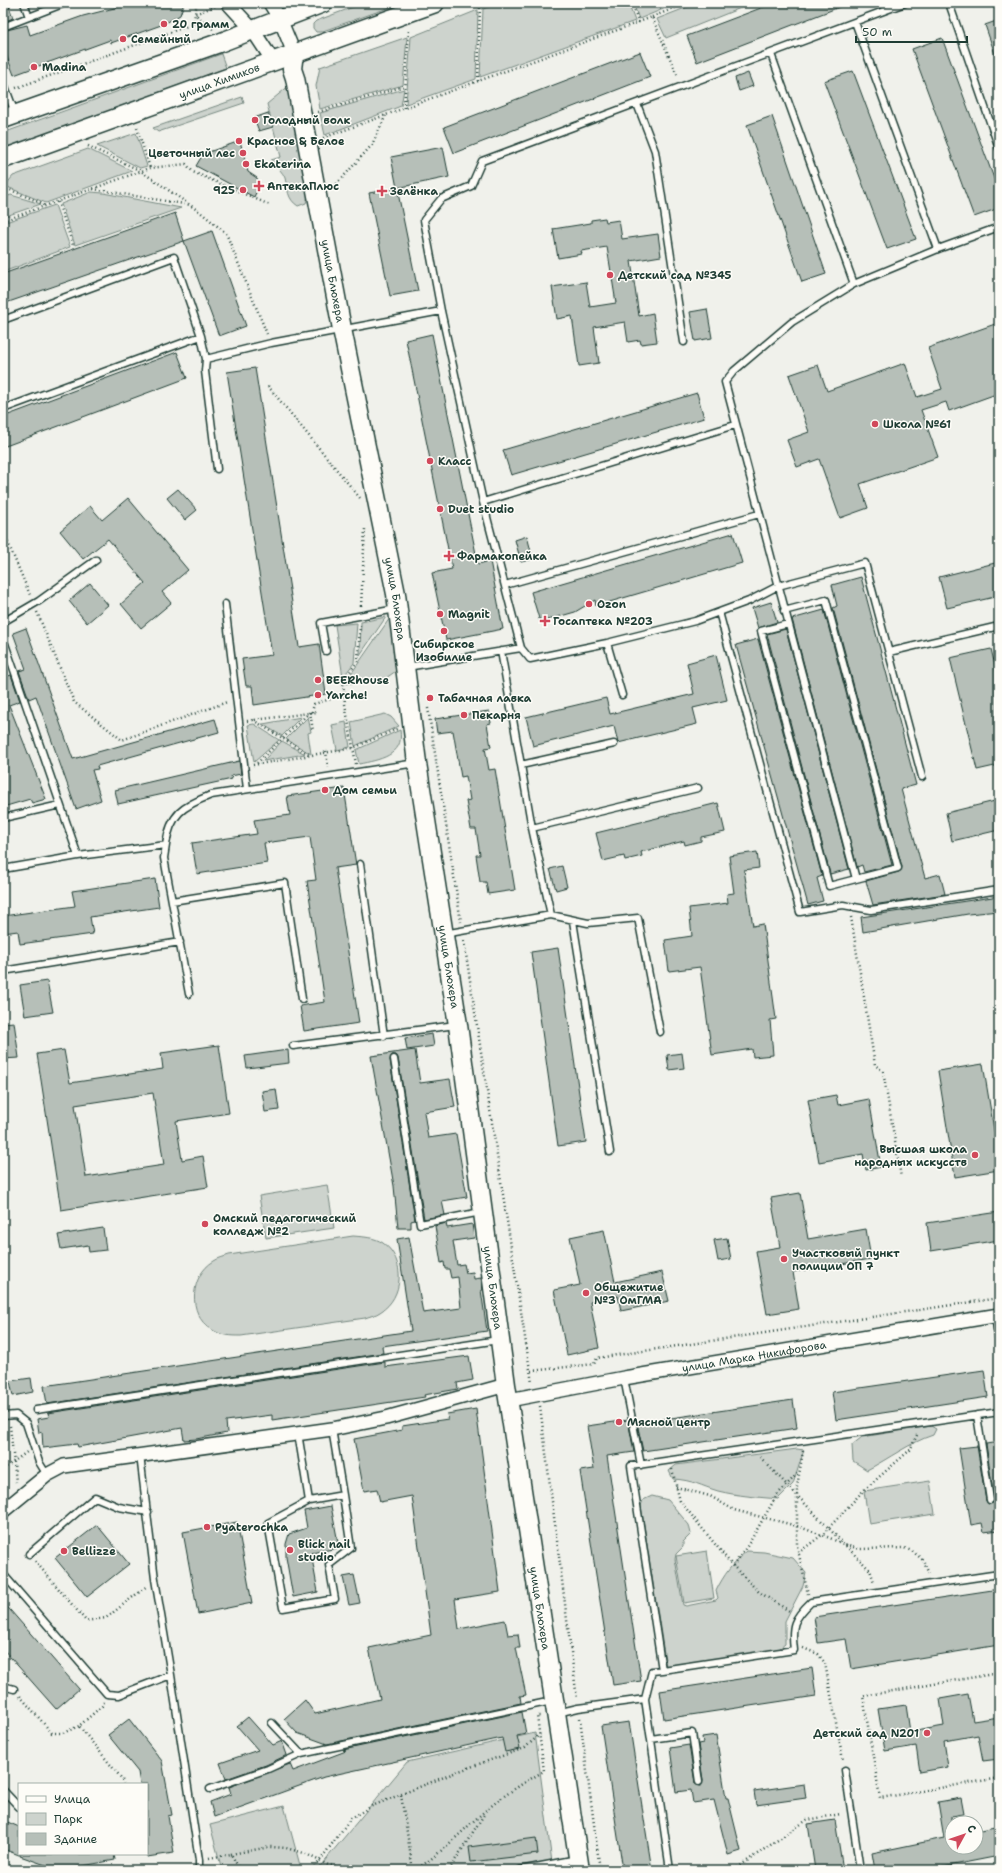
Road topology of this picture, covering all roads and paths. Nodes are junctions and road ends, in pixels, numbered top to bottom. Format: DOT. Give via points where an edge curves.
graph roads {
  1 [pos="24,3"];
  2 [pos="65,3"];
  3 [pos="197,3"];
  4 [pos="270,3"];
  5 [pos="323,3"];
  6 [pos="435,3"];
  7 [pos="631,3"];
  8 [pos="688,3"];
  9 [pos="905,3"];
  10 [pos="950,3"];
  11 [pos="223,4"];
  12 [pos="480,5"];
  13 [pos="195,14"];
  14 [pos="29,17"];
  15 [pos="652,17"];
  16 [pos="280,19"];
  17 [pos="639,22"];
  18 [pos="855,22"];
  19 [pos="3,27"];
  20 [pos="252,29"];
  21 [pos="409,30"];
  22 [pos="214,31"];
  23 [pos="771,54"];
  24 [pos="274,61"];
  25 [pos="293,61"];
  26 [pos="3,81"];
  27 [pos="478,81"];
  28 [pos="405,86"];
  29 [pos="682,87"];
  30 [pos="7,91"];
  31 [pos="637,104"];
  32 [pos="404,108"];
  33 [pos="317,112"];
  34 [pos="386,115"];
  35 [pos="9,117"];
  36 [pos="137,127"];
  37 [pos="323,138"];
  38 [pos="84,144"];
  39 [pos="999,148"];
  40 [pos="3,159"];
  41 [pos="150,168"];
  42 [pos="142,171"];
  43 [pos="3,186"];
  44 [pos="334,187"];
  45 [pos="92,189"];
  46 [pos="58,202"];
  47 [pos="270,205"];
  48 [pos="44,206"];
  49 [pos="191,206"];
  50 [pos="3,221"];
  51 [pos="999,227"];
  52 [pos="74,248"];
  53 [pos="938,249"];
  54 [pos="854,284"];
  55 [pos="441,311"];
  56 [pos="3,320"];
  57 [pos="342,329"];
  58 [pos="201,336"];
  59 [pos="684,342"];
  60 [pos="271,343"];
  61 [pos="206,359"];
  62 [pos="268,386"];
  63 [pos="3,409"];
  64 [pos="735,425"];
  65 [pos="217,469"];
  66 [pos="362,500"];
  67 [pos="483,502"];
  68 [pos="759,514"];
  69 [pos="3,531"];
  70 [pos="96,560"];
  71 [pos="505,585"];
  72 [pos="778,586"];
  73 [pos="34,604"];
  74 [pos="225,604"];
  75 [pos="398,608"];
  76 [pos="784,611"];
  77 [pos="719,612"];
  78 [pos="3,622"];
  79 [pos="788,624"];
  80 [pos="999,626"];
  81 [pos="3,638"];
  82 [pos="607,643"];
  83 [pos="521,648"];
  84 [pos="326,651"];
  85 [pos="501,651"];
  86 [pos="889,652"];
  87 [pos="406,667"];
  88 [pos="344,695"];
  89 [pos="622,695"];
  90 [pos="237,698"];
  91 [pos="427,701"];
  92 [pos="345,704"];
  93 [pos="311,712"];
  94 [pos="317,712"];
  95 [pos="253,720"];
  96 [pos="401,727"];
  97 [pos="246,729"];
  98 [pos="313,732"];
  99 [pos="282,739"];
  100 [pos="614,744"];
  101 [pos="353,748"];
  102 [pos="326,752"];
  103 [pos="311,756"];
  104 [pos="250,758"];
  105 [pos="417,763"];
  106 [pos="256,764"];
  107 [pos="521,765"];
  108 [pos="357,772"];
  109 [pos="330,776"];
  110 [pos="922,777"];
  111 [pos="698,788"];
  112 [pos="247,789"];
  113 [pos="60,805"];
  114 [pos="3,818"];
  115 [pos="532,828"];
  116 [pos="166,845"];
  117 [pos="78,856"];
  118 [pos="360,864"];
  119 [pos="3,869"];
  120 [pos="856,879"];
  121 [pos="999,890"];
  122 [pos="172,901"];
  123 [pos="849,906"];
  124 [pos="551,915"];
  125 [pos="573,921"];
  126 [pos="463,932"];
  127 [pos="443,934"];
  128 [pos="180,942"];
  129 [pos="3,971"];
  130 [pos="189,994"];
  131 [pos="302,999"];
  132 [pos="458,1025"];
  133 [pos="660,1032"];
  134 [pos="384,1036"];
  135 [pos="293,1046"];
  136 [pos="394,1059"];
  137 [pos="610,1152"];
  138 [pos="900,1177"];
  139 [pos="483,1212"];
  140 [pos="999,1298"];
  141 [pos="997,1316"];
  142 [pos="500,1339"];
  143 [pos="999,1342"];
  144 [pos="531,1371"];
  145 [pos="624,1378"];
  146 [pos="507,1392"];
  147 [pos="536,1395"];
  148 [pos="36,1410"];
  149 [pos="999,1412"];
  150 [pos="977,1415"];
  151 [pos="6,1416"];
  152 [pos="922,1423"];
  153 [pos="332,1429"];
  154 [pos="298,1433"];
  155 [pos="805,1440"];
  156 [pos="33,1447"];
  157 [pos="753,1448"];
  158 [pos="140,1455"];
  159 [pos="14,1461"];
  160 [pos="670,1461"];
  161 [pos="641,1465"];
  162 [pos="3,1470"];
  163 [pos="800,1471"];
  164 [pos="47,1475"];
  165 [pos="786,1486"];
  166 [pos="676,1487"];
  167 [pos="343,1495"];
  168 [pos="797,1497"];
  169 [pos="19,1498"];
  170 [pos="990,1500"];
  171 [pos="308,1501"];
  172 [pos="3,1511"];
  173 [pos="148,1512"];
  174 [pos="765,1518"];
  175 [pos="797,1526"];
  176 [pos="829,1529"];
  177 [pos="822,1535"];
  178 [pos="845,1545"];
  179 [pos="798,1553"];
  180 [pos="29,1554"];
  181 [pos="733,1566"];
  182 [pos="3,1573"];
  183 [pos="999,1574"];
  184 [pos="155,1579"];
  185 [pos="933,1584"];
  186 [pos="876,1593"];
  187 [pos="810,1602"];
  188 [pos="797,1614"];
  189 [pos="794,1650"];
  190 [pos="662,1670"];
  191 [pos="999,1673"];
  192 [pos="171,1675"];
  193 [pos="3,1686"];
  194 [pos="14,1689"];
  195 [pos="107,1694"];
  196 [pos="644,1699"];
  197 [pos="555,1707"];
  198 [pos="578,1708"];
  199 [pos="272,1723"];
  200 [pos="79,1726"];
  201 [pos="540,1734"];
  202 [pos="651,1739"];
  203 [pos="301,1754"];
  204 [pos="845,1770"];
  205 [pos="999,1778"];
  206 [pos="699,1782"];
  207 [pos="123,1783"];
  208 [pos="210,1789"];
  209 [pos="3,1790"];
  210 [pos="401,1794"];
  211 [pos="18,1806"];
  212 [pos="487,1810"];
  213 [pos="852,1812"];
  214 [pos="232,1854"];
  215 [pos="199,1860"];
  216 [pos="321,1862"];
  217 [pos="579,1864"];
  218 [pos="199,1870"];
  219 [pos="240,1870"];
  220 [pos="313,1870"];
  221 [pos="360,1870"];
  222 [pos="414,1870"];
  223 [pos="449,1870"];
  224 [pos="464,1870"];
  225 [pos="495,1870"];
  226 [pos="520,1870"];
  227 [pos="600,1870"];
  228 [pos="670,1870"];
  229 [pos="734,1870"];
  230 [pos="860,1870"];
  1 -- 14 [label="lane"];
  2 -- 14 [label="lane"];
  3 -- 13 [label="path"];
  4 -- 16 [label="street"];
  5 -- 16 [label="street"];
  6 -- 25 [label="street"];
  7 -- 17 [label="path"];
  8 -- 15 [label="path"];
  9 -- 18 [label="lane"];
  10 -- 39 [label="lane"];
  11 -- 13 [label="path"];
  11 -- 20 [label="street"];
  12 -- 27 [label="path"];
  13 -- 22 [label="path"];
  13 -- 30 [label="path" via="193,24"];
  14 -- 19 [label="lane"];
  15 -- 17 [label="path"];
  15 -- 29 [label="path"];
  16 -- 20 [label="street"];
  16 -- 25 [label="street"];
  17 -- 27 [label="path"];
  18 -- 23 [label="lane"];
  18 -- 53 [label="lane"];
  20 -- 24 [label="street"];
  20 -- 35 [label="street"];
  21 -- 28 [label="path"];
  23 -- 29 [label="lane"];
  23 -- 54 [label="lane"];
  24 -- 25 [label="street"];
  24 -- 40 [label="street, улица Химиков"];
  25 -- 57 [label="street, улица Блюхера"];
  26 -- 30 [label="lane"];
  27 -- 32 [label="path"];
  28 -- 32 [label="path"];
  28 -- 33 [label="path"];
  29 -- 31 [label="lane"];
  30 -- 35 [label="lane"];
  31 -- 55 [label="lane" via="482,161 471,186 441,199 424,220"];
  31 -- 59 [label="lane" via="655,151"];
  32 -- 34 [label="path"];
  34 -- 37 [label="path"];
  34 -- 44 [label="path" via="372,145"];
  36 -- 41 [label="path"];
  38 -- 42 [label="path"];
  41 -- 42 [label="path"];
  41 -- 47 [label="path" via="186,164 193,172"];
  42 -- 45 [label="path"];
  42 -- 49 [label="path"];
  43 -- 48 [label="path"];
  45 -- 46 [label="path"];
  45 -- 49 [label="path"];
  46 -- 48 [label="path"];
  46 -- 52 [label="path"];
  48 -- 50 [label="path"];
  49 -- 60 [label="path" via="226,233"];
  51 -- 53 [label="lane"];
  53 -- 54 [label="lane"];
  54 -- 64 [label="lane" via="792,322 734,371 725,382"];
  55 -- 57 [label="lane" via="360,328"];
  55 -- 67 [label="lane"];
  56 -- 58 [label="lane" via="174,257"];
  57 -- 60 [label="lane"];
  57 -- 75 [label="street, улица Блюхера"];
  58 -- 61 [label="lane"];
  58 -- 63 [label="lane"];
  60 -- 61 [label="lane"];
  61 -- 65 [label="lane" via="205,370"];
  62 -- 66 [label="path"];
  64 -- 67 [label="lane"];
  64 -- 68 [label="lane"];
  67 -- 71 [label="lane"];
  68 -- 71 [label="lane"];
  68 -- 72 [label="lane"];
  69 -- 73 [label="path"];
  70 -- 73 [label="lane"];
  71 -- 83 [label="lane"];
  72 -- 76 [label="lane"];
  72 -- 77 [label="lane" via="750,602"];
  72 -- 86 [label="lane" via="865,563"];
  73 -- 78 [label="lane"];
  73 -- 90 [label="path" via="74,702 122,740"];
  74 -- 90 [label="lane"];
  75 -- 84 [label="lane" via="321,622"];
  75 -- 87 [label="street, улица Блюхера"];
  76 -- 79 [label="lane"];
  76 -- 120 [label="lane" via="826,600 894,852 898,868"];
  77 -- 82 [label="lane" via="695,621"];
  77 -- 123 [label="lane" via="800,912"];
  79 -- 120 [label="lane"];
  79 -- 120 [label="lane" via="761,631 829,886"];
  80 -- 86 [label="lane"];
  81 -- 113 [label="lane"];
  82 -- 83 [label="lane" via="530,659"];
  82 -- 89 [label="lane"];
  83 -- 85 [label="lane"];
  85 -- 87 [label="lane"];
  85 -- 107 [label="lane"];
  86 -- 110 [label="lane"];
  87 -- 105 [label="street, улица Блюхера"];
  88 -- 93 [label="path" via="314,704"];
  90 -- 112 [label="lane"];
  91 -- 126 [label="path"];
  92 -- 101 [label="path"];
  93 -- 94 [label="path"];
  93 -- 95 [label="path"];
  93 -- 98 [label="path"];
  93 -- 99 [label="path"];
  95 -- 97 [label="path" via="245,721"];
  95 -- 99 [label="path"];
  96 -- 101 [label="path"];
  99 -- 103 [label="path"];
  99 -- 106 [label="path"];
  100 -- 107 [label="lane"];
  101 -- 102 [label="path"];
  101 -- 108 [label="path"];
  102 -- 103 [label="path"];
  102 -- 109 [label="path"];
  103 -- 106 [label="path"];
  104 -- 106 [label="path" via="251,765"];
  105 -- 108 [label="lane"];
  105 -- 127 [label="street, улица Блюхера"];
  107 -- 115 [label="lane"];
  108 -- 109 [label="lane"];
  109 -- 112 [label="lane"];
  111 -- 115 [label="lane"];
  112 -- 116 [label="lane" via="211,795 192,802 177,814 168,827"];
  113 -- 114 [label="lane"];
  113 -- 117 [label="lane"];
  115 -- 124 [label="lane"];
  116 -- 117 [label="lane"];
  116 -- 122 [label="lane" via="164,858"];
  117 -- 119 [label="lane"];
  118 -- 134 [label="lane"];
  121 -- 123 [label="lane" via="871,910"];
  122 -- 128 [label="lane"];
  122 -- 131 [label="lane" via="285,883"];
  123 -- 138 [label="path" via="875,1065 883,1071"];
  124 -- 125 [label="lane"];
  124 -- 126 [label="lane"];
  125 -- 133 [label="lane" via="588,923 638,918"];
  125 -- 137 [label="lane"];
  126 -- 127 [label="lane"];
  126 -- 144 [label="path"];
  127 -- 132 [label="street, улица Блюхера"];
  128 -- 129 [label="lane"];
  128 -- 130 [label="lane"];
  132 -- 134 [label="lane"];
  132 -- 139 [label="street, улица Блюхера"];
  134 -- 135 [label="lane"];
  136 -- 139 [label="lane" via="420,1224"];
  139 -- 142 [label="street, улица Блюхера"];
  140 -- 144 [label="path" via="598,1358 594,1364"];
  141 -- 143 [label="lane"];
  141 -- 145 [label="street, улица Марка Никифорова"];
  142 -- 146 [label="street, улица Блюхера"];
  142 -- 148 [label="lane"];
  144 -- 147 [label="path"];
  145 -- 147 [label="street, улица Марка Никифорова"];
  145 -- 161 [label="lane"];
  146 -- 147 [label="street, улица Марка Никифорова"];
  146 -- 153 [label="street, улица Марка Никифорова"];
  146 -- 197 [label="street, улица Блюхера"];
  147 -- 198 [label="path" via="540,1407"];
  149 -- 150 [label="lane"];
  150 -- 152 [label="lane"];
  150 -- 170 [label="lane"];
  151 -- 156 [label="lane" via="16,1415 26,1423"];
  151 -- 159 [label="path"];
  152 -- 155 [label="lane"];
  152 -- 176 [label="path" via="910,1450 863,1491"];
  153 -- 154 [label="street, улица Марка Никифорова"];
  153 -- 167 [label="lane"];
  154 -- 158 [label="street, улица Марка Никифорова"];
  154 -- 171 [label="lane"];
  155 -- 157 [label="lane"];
  155 -- 163 [label="path"];
  156 -- 159 [label="path"];
  156 -- 164 [label="lane"];
  157 -- 160 [label="lane"];
  157 -- 165 [label="path" via="765,1465"];
  158 -- 164 [label="street, улица Марка Никифорова" via="64,1466"];
  158 -- 173 [label="lane"];
  159 -- 162 [label="path"];
  159 -- 169 [label="path"];
  160 -- 161 [label="lane"];
  160 -- 166 [label="path"];
  161 -- 190 [label="lane" via="632,1466"];
  163 -- 165 [label="path"];
  163 -- 168 [label="path"];
  164 -- 169 [label="street, улица Марка Никифорова"];
  165 -- 168 [label="path"];
  165 -- 174 [label="path" via="777,1495"];
  166 -- 174 [label="path" via="710,1496 734,1510"];
  166 -- 181 [label="path" via="680,1501"];
  167 -- 171 [label="lane"];
  167 -- 171 [label="lane" via="350,1548 329,1565 335,1599 283,1608 268,1523"];
  168 -- 175 [label="path"];
  168 -- 176 [label="path"];
  169 -- 172 [label="street, улица Марка Никифорова"];
  173 -- 180 [label="lane" via="119,1507 95,1497"];
  173 -- 184 [label="lane"];
  174 -- 175 [label="path"];
  174 -- 181 [label="path"];
  175 -- 177 [label="path"];
  175 -- 179 [label="path"];
  176 -- 177 [label="path"];
  176 -- 178 [label="path"];
  177 -- 178 [label="path"];
  177 -- 179 [label="path"];
  178 -- 185 [label="path" via="860,1549 904,1548 912,1551 923,1560"];
  178 -- 186 [label="path" via="873,1574"];
  179 -- 187 [label="path"];
  180 -- 184 [label="path" via="86,1621 106,1618"];
  181 -- 188 [label="path" via="759,1592"];
  182 -- 195 [label="lane"];
  183 -- 185 [label="lane"];
  184 -- 192 [label="lane"];
  185 -- 186 [label="lane"];
  186 -- 187 [label="lane"];
  187 -- 188 [label="lane"];
  188 -- 189 [label="lane" via="792,1631"];
  189 -- 190 [label="lane"];
  189 -- 204 [label="path" via="810,1650 818,1654 825,1664"];
  190 -- 196 [label="lane" via="652,1671"];
  191 -- 205 [label="path" via="863,1696 880,1798"];
  192 -- 195 [label="lane" via="119,1695"];
  192 -- 215 [label="lane"];
  193 -- 194 [label="lane"];
  194 -- 200 [label="path" via="52,1733 63,1734"];
  195 -- 200 [label="path" via="102,1706"];
  196 -- 198 [label="lane"];
  196 -- 202 [label="lane"];
  197 -- 198 [label="lane"];
  197 -- 201 [label="path" via="537,1716"];
  197 -- 203 [label="lane"];
  197 -- 217 [label="street, улица Блюхера"];
  198 -- 227 [label="path"];
  199 -- 203 [label="lane"];
  200 -- 207 [label="path"];
  201 -- 210 [label="path" via="525,1748"];
  201 -- 212 [label="path" via="544,1771 512,1790"];
  202 -- 206 [label="lane" via="692,1733"];
  202 -- 228 [label="lane"];
  203 -- 208 [label="lane" via="268,1769"];
  204 -- 213 [label="lane"];
  209 -- 211 [label="lane"];
  210 -- 216 [label="path" via="351,1818"];
  210 -- 222 [label="path"];
  212 -- 222 [label="path" via="428,1862"];
  212 -- 223 [label="path"];
  213 -- 229 [label="path" via="807,1820"];
  213 -- 230 [label="lane"];
  214 -- 215 [label="path"];
  214 -- 216 [label="path" via="270,1847 286,1848 304,1853"];
  214 -- 219 [label="path"];
  215 -- 218 [label="lane"];
  216 -- 220 [label="path"];
  216 -- 221 [label="path"];
  217 -- 226 [label="lane"];
  224 -- 225 [label="path"];
}
